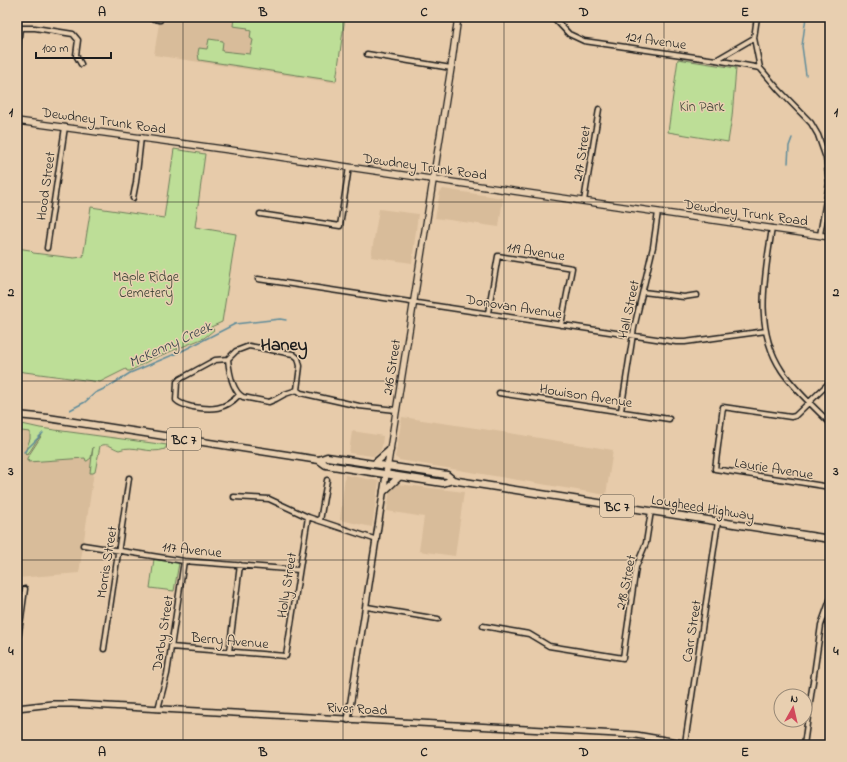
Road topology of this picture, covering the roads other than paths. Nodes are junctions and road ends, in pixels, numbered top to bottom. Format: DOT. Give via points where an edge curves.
graph roads {
  1 [pos="147,17"];
  2 [pos="458,17"];
  3 [pos="553,17"];
  4 [pos="757,17"];
  5 [pos="160,20"];
  6 [pos="19,28"];
  7 [pos="754,38"];
  8 [pos="17,52"];
  9 [pos="367,54"];
  10 [pos="716,60"];
  11 [pos="80,64"];
  12 [pos="451,68"];
  13 [pos="760,68"];
  14 [pos="599,109"];
  15 [pos="17,121"];
  16 [pos="64,127"];
  17 [pos="141,137"];
  18 [pos="349,167"];
  19 [pos="830,178"];
  20 [pos="433,180"];
  21 [pos="829,184"];
  22 [pos="133,198"];
  23 [pos="584,201"];
  24 [pos="658,212"];
  25 [pos="260,214"];
  26 [pos="772,228"];
  27 [pos="820,235"];
  28 [pos="830,237"];
  29 [pos="47,248"];
  30 [pos="258,279"];
  31 [pos="643,292"];
  32 [pos="697,295"];
  33 [pos="413,301"];
  34 [pos="488,313"];
  35 [pos="561,324"];
  36 [pos="766,331"];
  37 [pos="633,336"];
  38 [pos="228,359"];
  39 [pos="830,382"];
  40 [pos="297,390"];
  41 [pos="499,393"];
  42 [pos="239,395"];
  43 [pos="809,402"];
  44 [pos="396,410"];
  45 [pos="621,411"];
  46 [pos="17,412"];
  47 [pos="17,415"];
  48 [pos="48,418"];
  49 [pos="669,418"];
  50 [pos="830,423"];
  51 [pos="390,450"];
  52 [pos="319,460"];
  53 [pos="374,464"];
  54 [pos="388,466"];
  55 [pos="386,475"];
  56 [pos="399,477"];
  57 [pos="130,478"];
  58 [pos="327,480"];
  59 [pos="453,480"];
  60 [pos="830,487"];
  61 [pos="384,491"];
  62 [pos="234,497"];
  63 [pos="651,511"];
  64 [pos="308,517"];
  65 [pos="320,521"];
  66 [pos="718,522"];
  67 [pos="830,539"];
  68 [pos="376,540"];
  69 [pos="83,545"];
  70 [pos="118,550"];
  71 [pos="184,561"];
  72 [pos="240,565"];
  73 [pos="299,570"];
  74 [pos="25,589"];
  75 [pos="830,600"];
  76 [pos="367,607"];
  77 [pos="438,619"];
  78 [pos="483,626"];
  79 [pos="17,646"];
  80 [pos="171,647"];
  81 [pos="104,649"];
  82 [pos="228,652"];
  83 [pos="286,656"];
  84 [pos="17,708"];
  85 [pos="158,709"];
  86 [pos="348,720"];
  87 [pos="685,744"];
  88 [pos="694,745"];
  89 [pos="804,745"];
  1 -- 5 [label="street"];
  2 -- 12 [label="main road, 216 Street"];
  3 -- 10 [label="street, 121 Avenue" via="569,34 584,40"];
  4 -- 7 [label="street"];
  6 -- 8 [label="street"];
  6 -- 11 [label="street" via="73,34 78,40 76,55"];
  7 -- 10 [label="street"];
  7 -- 13 [label="street"];
  9 -- 12 [label="street"];
  10 -- 13 [label="street, 121 Avenue"];
  12 -- 20 [label="main road, 216 Street"];
  13 -- 21 [label="street" via="811,123 822,143"];
  14 -- 23 [label="street, 217 Street"];
  15 -- 16 [label="main road, Dewdney Trunk Road"];
  16 -- 17 [label="main road, Dewdney Trunk Road"];
  16 -- 29 [label="street, Hood Street"];
  17 -- 18 [label="main road, Dewdney Trunk Road"];
  17 -- 22 [label="street"];
  18 -- 20 [label="main road, Dewdney Trunk Road"];
  18 -- 25 [label="street" via="340,226"];
  19 -- 21 [label="street"];
  20 -- 23 [label="main road, Dewdney Trunk Road"];
  20 -- 33 [label="main road, 216 Street"];
  21 -- 27 [label="street"];
  23 -- 24 [label="main road, Dewdney Trunk Road"];
  24 -- 26 [label="main road, Dewdney Trunk Road"];
  24 -- 31 [label="street, Hall Street"];
  26 -- 27 [label="main road, Dewdney Trunk Road"];
  26 -- 36 [label="street" via="763,294"];
  27 -- 28 [label="main road, Dewdney Trunk Road"];
  30 -- 33 [label="street, Donovan Avenue"];
  31 -- 32 [label="street" via="684,297"];
  31 -- 37 [label="street, Hall Street"];
  33 -- 34 [label="street, Donovan Avenue"];
  33 -- 44 [label="main road, 216 Street"];
  34 -- 35 [label="street, Donovan Avenue"];
  34 -- 35 [label="street, 119 Avenue" via="498,256 572,268"];
  35 -- 37 [label="street, Donovan Avenue"];
  36 -- 37 [label="street, Donovan Avenue" via="685,342"];
  36 -- 43 [label="street" via="773,354 782,370"];
  37 -- 45 [label="street, Hall Street"];
  38 -- 40 [label="street" via="236,351 249,346 293,354 298,358 300,366"];
  38 -- 42 [label="street"];
  38 -- 42 [label="street" via="215,360 180,378 177,382 176,400 180,404 212,409 225,406"];
  39 -- 43 [label="street"];
  40 -- 42 [label="street" via="270,402"];
  40 -- 44 [label="street" via="360,406"];
  41 -- 45 [label="street, Howison Avenue"];
  43 -- 50 [label="street"];
  43 -- 60 [label="street, Laurie Avenue" via="791,417 723,407 715,469"];
  44 -- 51 [label="main road, 216 Street"];
  45 -- 49 [label="street, Howison Avenue"];
  46 -- 48 [label="highway, Lougheed Highway / BC 7"];
  47 -- 48 [label="highway, Lougheed Highway / BC 7"];
  48 -- 52 [label="highway, Lougheed Highway / BC 7"];
  51 -- 53 [label="highway"];
  51 -- 54 [label="main road, 216 Street"];
  52 -- 53 [label="highway, Lougheed Highway / BC 7" via="327,457"];
  52 -- 55 [label="highway, Lougheed Highway / BC 7" via="326,465"];
  53 -- 54 [label="highway, Lougheed Highway / BC 7"];
  54 -- 55 [label="main road, 216 Street"];
  54 -- 59 [label="highway, Lougheed Highway / BC 7" via="448,475"];
  55 -- 56 [label="highway, Lougheed Highway / BC 7"];
  55 -- 61 [label="street, 216 Street"];
  56 -- 59 [label="highway, Lougheed Highway / BC 7" via="443,483"];
  56 -- 61 [label="highway"];
  57 -- 70 [label="street, Morris Street"];
  58 -- 65 [label="street"];
  59 -- 63 [label="highway, Lougheed Highway / BC 7"];
  61 -- 68 [label="street, 216 Street"];
  62 -- 64 [label="street" via="269,499"];
  63 -- 66 [label="highway, Lougheed Highway / BC 7"];
  63 -- 78 [label="street, 218 Street" via="646,543 636,567 622,658 549,646 529,634"];
  64 -- 65 [label="street"];
  64 -- 73 [label="street, Holly Street"];
  65 -- 68 [label="street"];
  66 -- 67 [label="highway, Lougheed Highway / BC 7"];
  66 -- 87 [label="street, Carr Street"];
  68 -- 76 [label="street, 216 Street"];
  69 -- 70 [label="street, 117 Avenue"];
  70 -- 71 [label="street, 117 Avenue"];
  70 -- 81 [label="street, Morris Street"];
  71 -- 72 [label="street, 117 Avenue"];
  71 -- 80 [label="street, Darby Street"];
  72 -- 73 [label="street, 117 Avenue"];
  72 -- 82 [label="street"];
  73 -- 83 [label="street, Holly Street"];
  74 -- 79 [label="street"];
  75 -- 89 [label="street" via="820,625"];
  76 -- 77 [label="street"];
  76 -- 86 [label="street, 216 Street"];
  80 -- 82 [label="street, Berry Avenue"];
  80 -- 85 [label="street, Darby Street"];
  82 -- 83 [label="street, Berry Avenue"];
  84 -- 85 [label="street, River Road" via="58,704"];
  85 -- 86 [label="street, River Road"];
  86 -- 87 [label="street, River Road" via="636,735"];
  87 -- 88 [label="street, River Road"];
}
